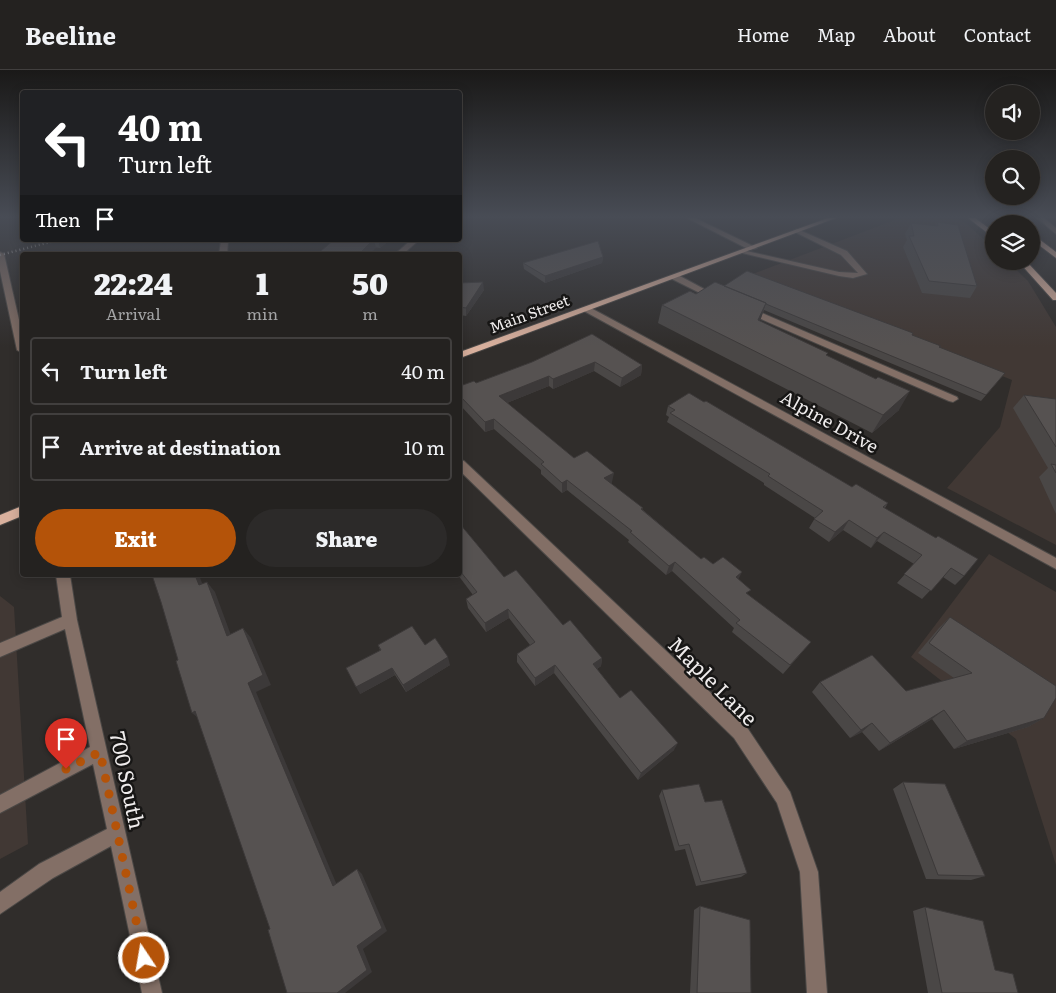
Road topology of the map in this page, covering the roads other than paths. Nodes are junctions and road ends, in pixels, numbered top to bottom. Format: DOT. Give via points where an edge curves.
graph roads {
  1 [pos="2,261"];
  2 [pos="718,261"];
  3 [pos="782,261"];
  4 [pos="851,261"];
  5 [pos="1031,270"];
  6 [pos="675,277"];
  7 [pos="1039,278"];
  8 [pos="1056,288"];
  9 [pos="1056,298"];
  10 [pos="587,309"];
  11 [pos="20,341"];
  12 [pos="462,354"];
  13 [pos="953,399"];
  14 [pos="462,466"];
  15 [pos="20,512"];
  16 [pos="0,520"];
  17 [pos="1056,564"];
  18 [pos="63,577"];
  19 [pos="70,620"];
  20 [pos="0,647"];
  21 [pos="100,752"];
  22 [pos="0,804"];
  23 [pos="117,833"];
  24 [pos="0,904"];
  25 [pos="152,993"];
  26 [pos="817,993"];
  1 -- 11 [label="street"];
  2 -- 6 [label="main road, Main Street"];
  3 -- 4 [label="street" via="839,274 863,274"];
  5 -- 7 [label="main road"];
  6 -- 10 [label="main road, Main Street"];
  6 -- 13 [label="street"];
  7 -- 8 [label="main road"];
  7 -- 9 [label="main road"];
  10 -- 12 [label="main road, Main Street"];
  10 -- 17 [label="street, Alpine Drive"];
  14 -- 26 [label="street, Maple Lane" via="740,732 784,798 809,872"];
  15 -- 16 [label="main road"];
  18 -- 19 [label="street, 700 South"];
  19 -- 20 [label="street"];
  19 -- 21 [label="street, 700 South"];
  21 -- 22 [label="street"];
  21 -- 23 [label="street, 700 South"];
  23 -- 24 [label="street" via="46,871"];
  23 -- 25 [label="street, 700 South"];
}
